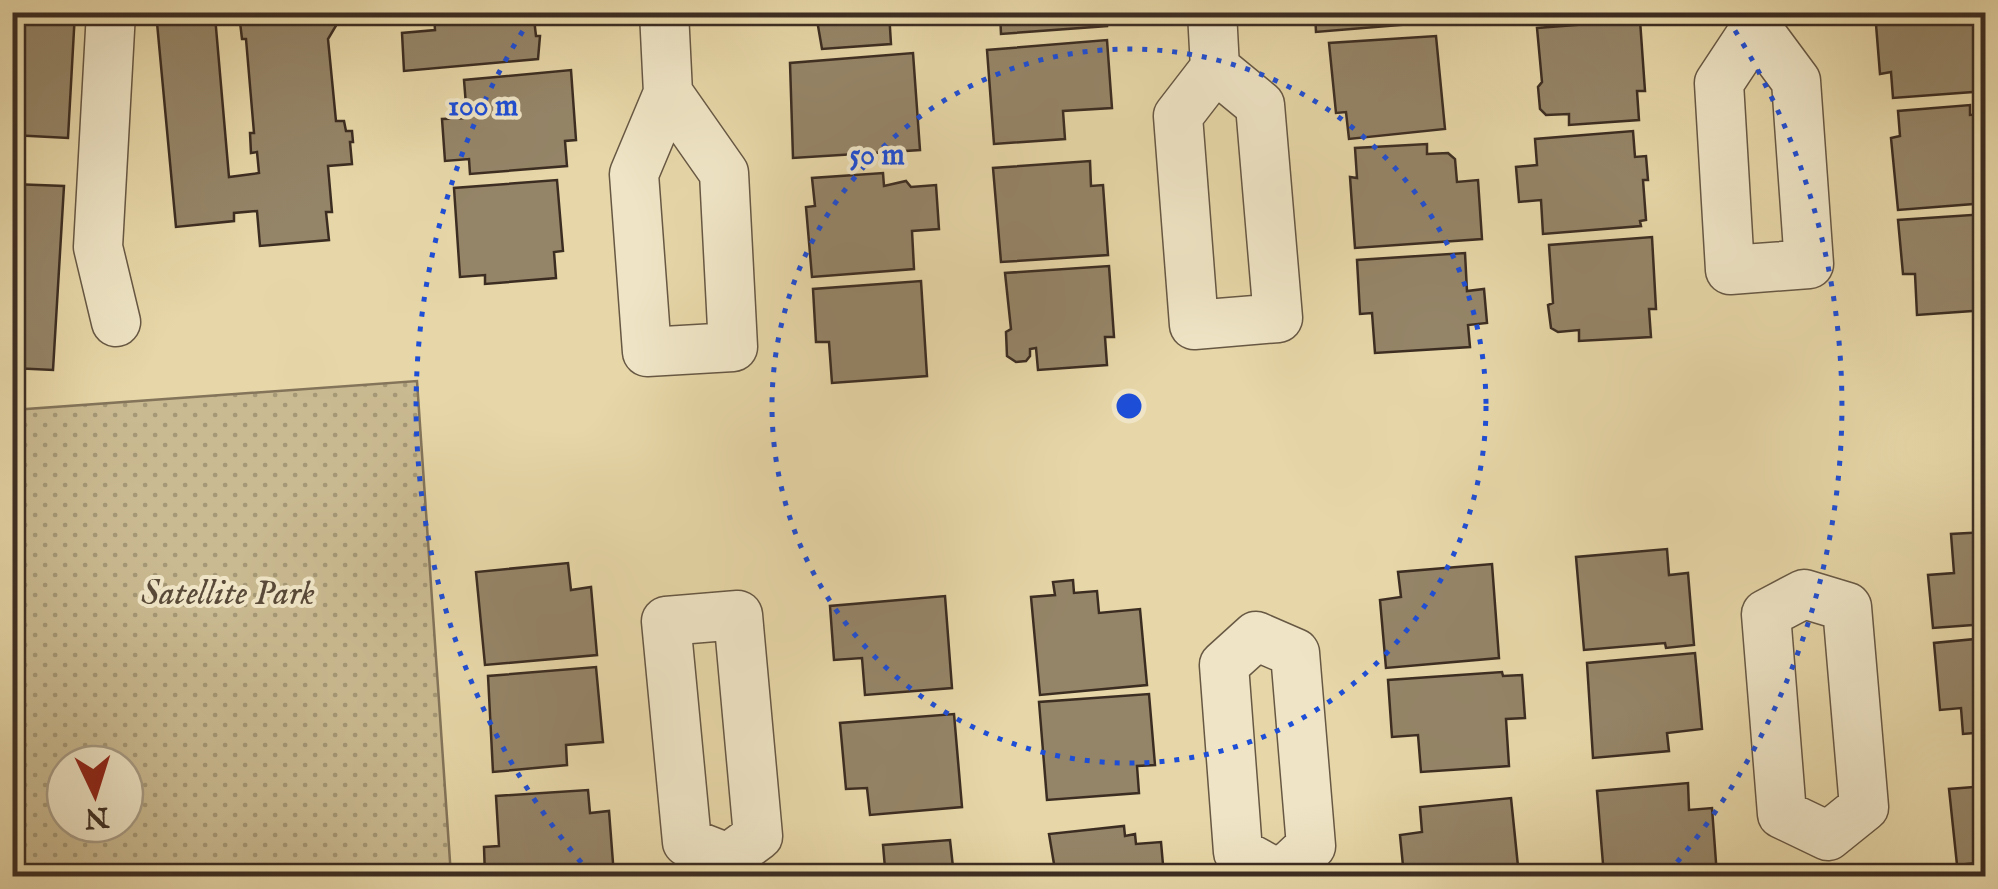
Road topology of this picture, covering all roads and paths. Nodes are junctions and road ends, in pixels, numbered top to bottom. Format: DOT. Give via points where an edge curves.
graph roads {
  1 [pos="111,12"];
  2 [pos="664,12"];
  3 [pos="1212,12"];
  4 [pos="1215,68"];
  5 [pos="668,92"];
  6 [pos="116,322"];
  7 [pos="729,867"];
  1 -- 6 [label="street" via="98,247"];
  2 -- 5 [label="street"];
  3 -- 4 [label="street"];
  4 -- 4 [label="street" via="1178,116 1194,325 1278,318 1260,105"];
  5 -- 5 [label="street" via="634,174 647,352 733,347 724,173"];
  7 -- 7 [label="street" via="758,836 738,615 666,621 686,842"];
}
